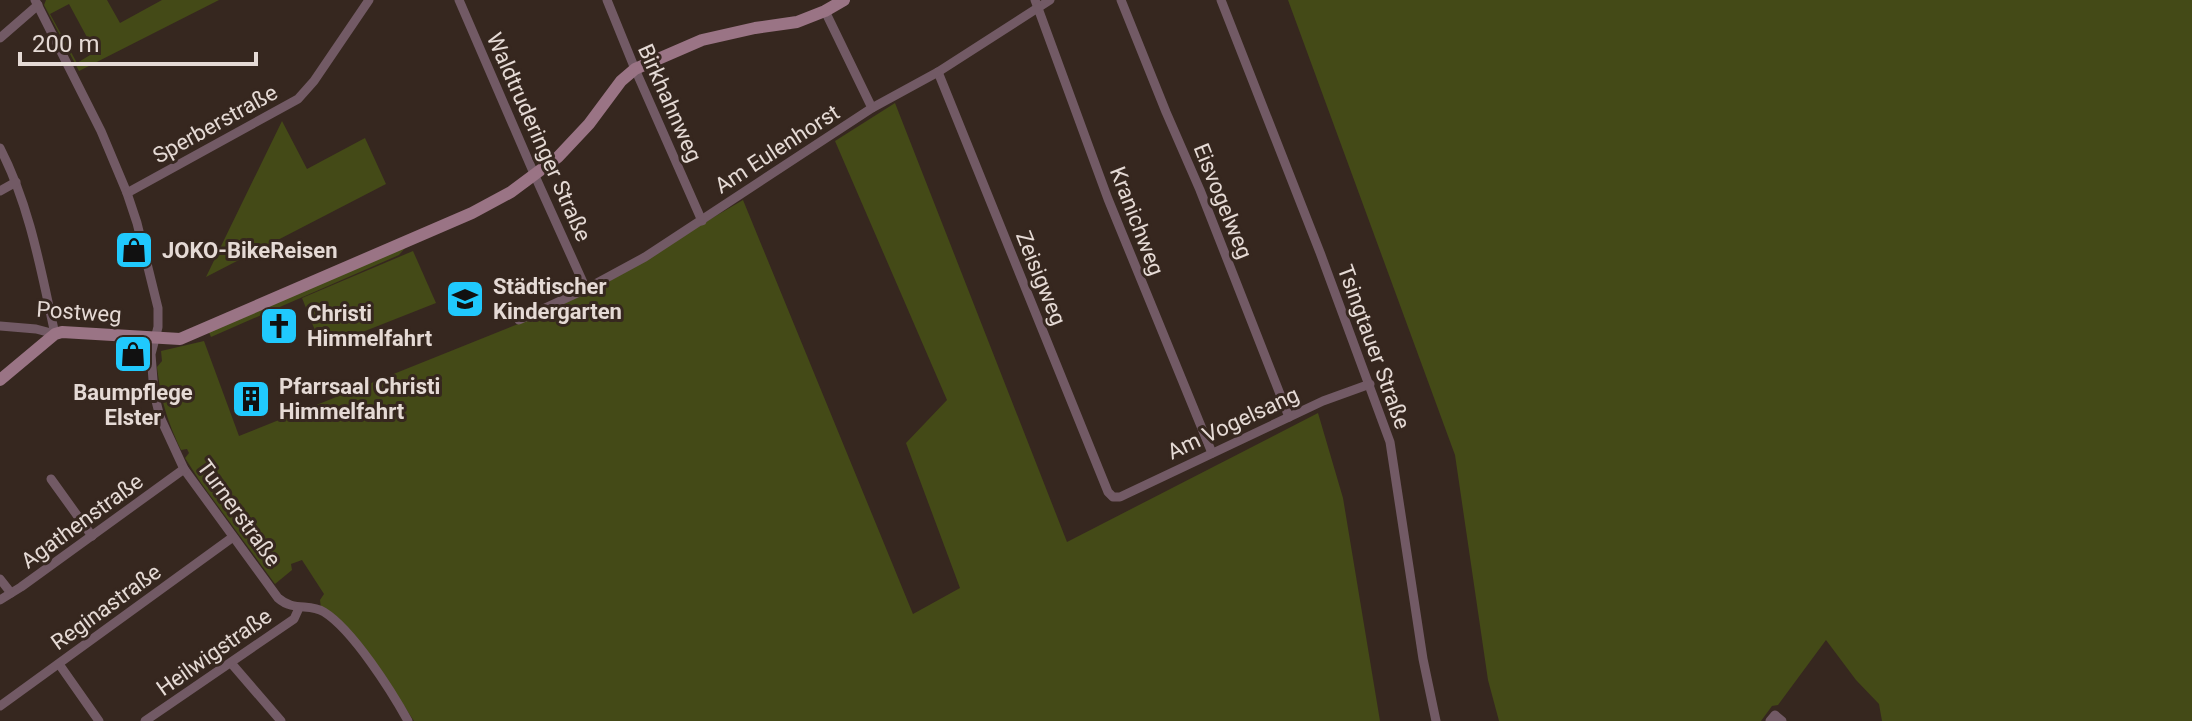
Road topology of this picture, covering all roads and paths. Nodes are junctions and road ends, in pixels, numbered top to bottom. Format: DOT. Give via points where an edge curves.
graph roads {
  1 [pos="369,0"];
  2 [pos="459,0"];
  3 [pos="607,0"];
  4 [pos="844,0"];
  5 [pos="1050,0"];
  6 [pos="1121,0"];
  7 [pos="1221,0"];
  8 [pos="36,2"];
  9 [pos="1036,4"];
  10 [pos="825,11"];
  11 [pos="0,38"];
  12 [pos="635,69"];
  13 [pos="938,72"];
  14 [pos="872,108"];
  15 [pos="0,148"];
  16 [pos="535,176"];
  17 [pos="16,182"];
  18 [pos="0,191"];
  19 [pos="127,193"];
  20 [pos="702,221"];
  21 [pos="586,289"];
  22 [pos="519,320"];
  23 [pos="0,326"];
  24 [pos="55,334"];
  25 [pos="155,338"];
  26 [pos="0,380"];
  27 [pos="1370,384"];
  28 [pos="1289,417"];
  29 [pos="1212,453"];
  30 [pos="184,469"];
  31 [pos="51,479"];
  32 [pos="1113,497"];
  33 [pos="92,536"];
  34 [pos="233,537"];
  35 [pos="0,579"];
  36 [pos="11,593"];
  37 [pos="0,600"];
  38 [pos="299,608"];
  39 [pos="231,663"];
  40 [pos="59,664"];
  41 [pos="0,706"];
  42 [pos="99,721"];
  43 [pos="145,721"];
  44 [pos="281,721"];
  45 [pos="408,721"];
  46 [pos="1436,721"];
  1 -- 19 [label="street, Sperberstraße" via="298,99"];
  2 -- 16 [label="street, Waldtruderinger Straße"];
  3 -- 12 [label="street, Birkhahnweg"];
  4 -- 10 [label="street"];
  5 -- 9 [label="street, Am Eulenhorst"];
  6 -- 28 [label="street, Eisvogelweg"];
  7 -- 27 [label="street, Tsingtauer Straße"];
  8 -- 11 [label="street"];
  8 -- 19 [label="street, Turnerstraße"];
  9 -- 13 [label="street, Am Eulenhorst"];
  9 -- 29 [label="street, Kranichweg" via="1108,199"];
  10 -- 12 [label="street" via="784,25 702,40"];
  10 -- 14 [label="street"];
  12 -- 16 [label="street, Postweg"];
  12 -- 20 [label="street, Birkhahnweg"];
  13 -- 14 [label="street, Am Eulenhorst"];
  13 -- 32 [label="street, Zeisigweg"];
  14 -- 20 [label="street, Am Eulenhorst"];
  15 -- 17 [label="street"];
  16 -- 21 [label="street, Waldtruderinger Straße"];
  16 -- 25 [label="street, Postweg" via="472,213 200,331 180,339"];
  17 -- 18 [label="street"];
  17 -- 24 [label="street"];
  19 -- 25 [label="street, Turnerstraße" via="158,308"];
  20 -- 21 [label="street, Am Eulenhorst"];
  21 -- 22 [label="street, Am Eulenhorst"];
  23 -- 24 [label="street, Postweg"];
  24 -- 25 [label="street, Postweg"];
  24 -- 26 [label="street"];
  25 -- 30 [label="street, Turnerstraße" via="154,393"];
  27 -- 28 [label="street, Am Vogelsang"];
  27 -- 46 [label="street, Tsingtauer Straße" via="1390,442"];
  28 -- 29 [label="street, Am Vogelsang"];
  29 -- 32 [label="street, Am Vogelsang"];
  30 -- 33 [label="street, Agathenstraße"];
  30 -- 34 [label="street, Turnerstraße"];
  31 -- 33 [label="street"];
  33 -- 36 [label="street, Agathenstraße"];
  34 -- 38 [label="street, Turnerstraße" via="278,598"];
  34 -- 40 [label="street, Reginastraße"];
  35 -- 36 [label="street"];
  36 -- 37 [label="street, Agathenstraße"];
  38 -- 39 [label="street, Heilwigstraße" via="294,619"];
  38 -- 45 [label="street, Turnerstraße" via="321,610 343,629"];
  39 -- 43 [label="street, Heilwigstraße"];
  39 -- 44 [label="street"];
  40 -- 41 [label="street, Reginastraße"];
  40 -- 42 [label="street"];
}
